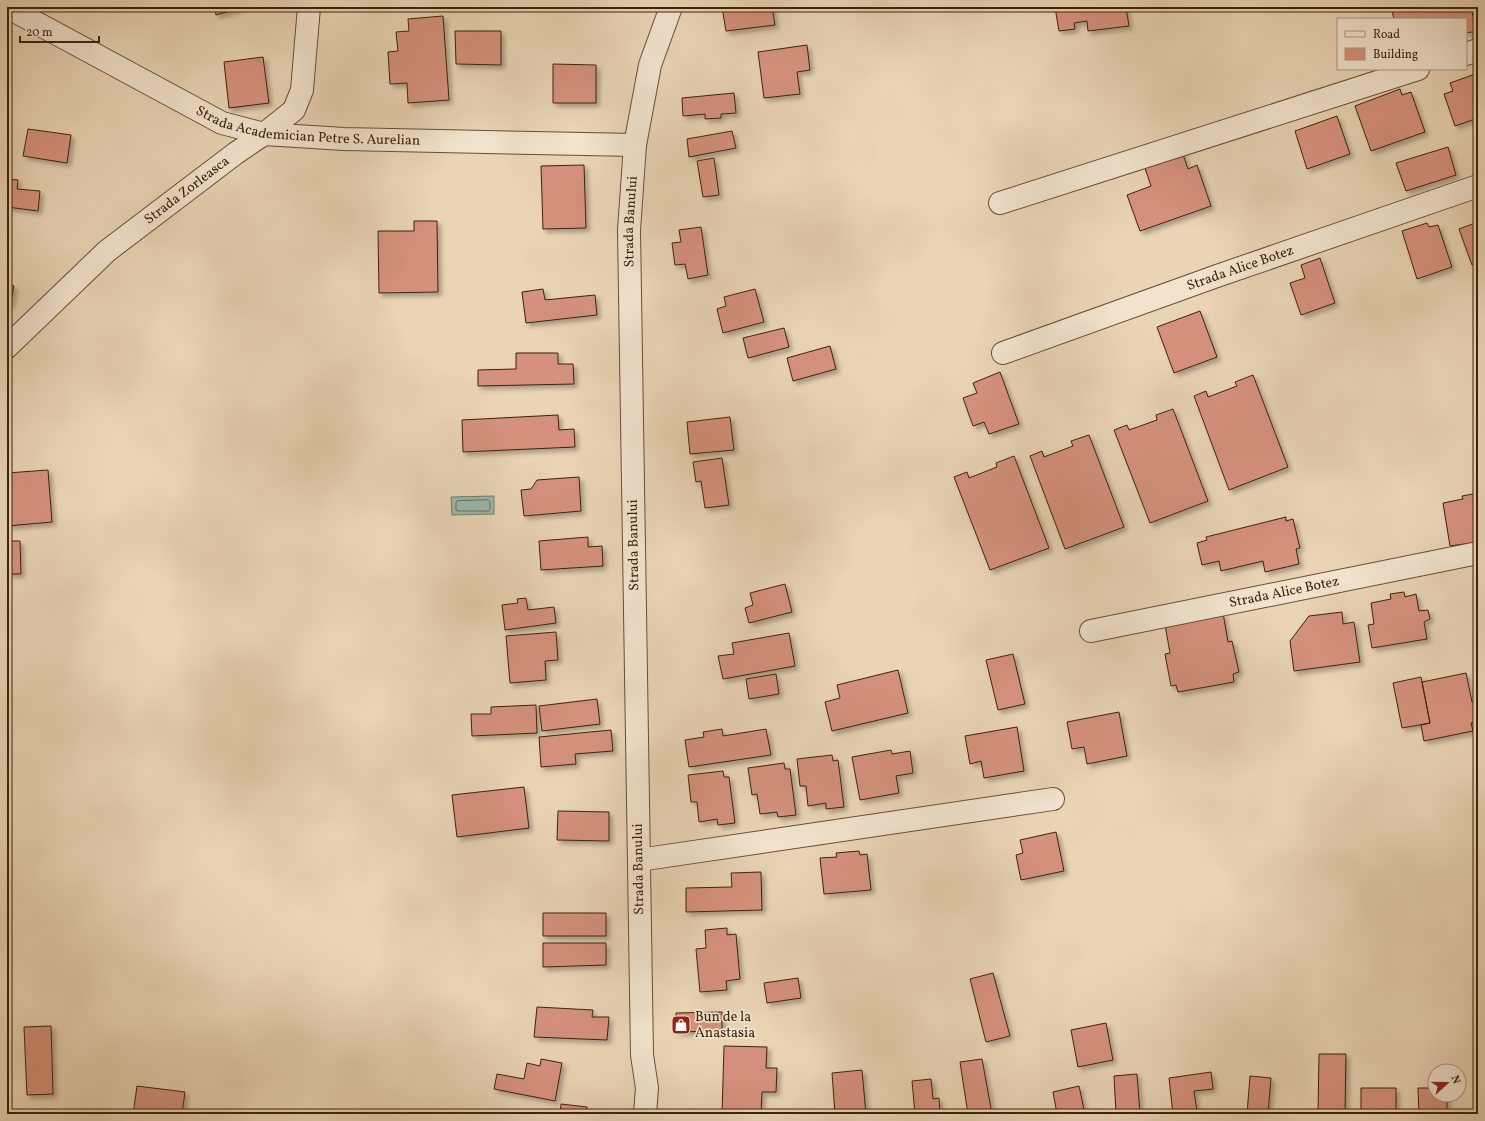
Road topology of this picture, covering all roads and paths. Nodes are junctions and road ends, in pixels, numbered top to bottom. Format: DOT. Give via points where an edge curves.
graph roads {
  1 [pos="8,7"];
  2 [pos="309,7"];
  3 [pos="671,7"];
  4 [pos="1478,50"];
  5 [pos="1467,54"];
  6 [pos="1415,70"];
  7 [pos="264,134"];
  8 [pos="635,145"];
  9 [pos="1478,186"];
  10 [pos="1000,203"];
  11 [pos="7,347"];
  12 [pos="1003,353"];
  13 [pos="1478,553"];
  14 [pos="1091,631"];
  15 [pos="1053,799"];
  16 [pos="639,860"];
  17 [pos="647,1088"];
  18 [pos="645,1114"];
  19 [pos="659,1114"];
  1 -- 7 [label="street, Strada Academician Petre S. Aurelian" via="222,123"];
  2 -- 7 [label="street, Strada Zorleasca" via="302,90 294,110"];
  3 -- 8 [label="street, Strada Banului" via="650,65"];
  4 -- 5 [label="street"];
  6 -- 10 [label="street"];
  7 -- 8 [label="street, Strada Academician Petre S. Aurelian" via="344,139"];
  7 -- 11 [label="street, Strada Zorleasca" via="107,251"];
  8 -- 16 [label="street, Strada Banului" via="629,230"];
  9 -- 12 [label="street, Strada Alice Botez" via="1224,273"];
  13 -- 14 [label="street, Strada Alice Botez"];
  15 -- 16 [label="street"];
  16 -- 17 [label="street, Strada Banului" via="642,1055"];
  17 -- 18 [label="street, Strada Banului"];
  17 -- 19 [label="street, Strada Banului"];
}
